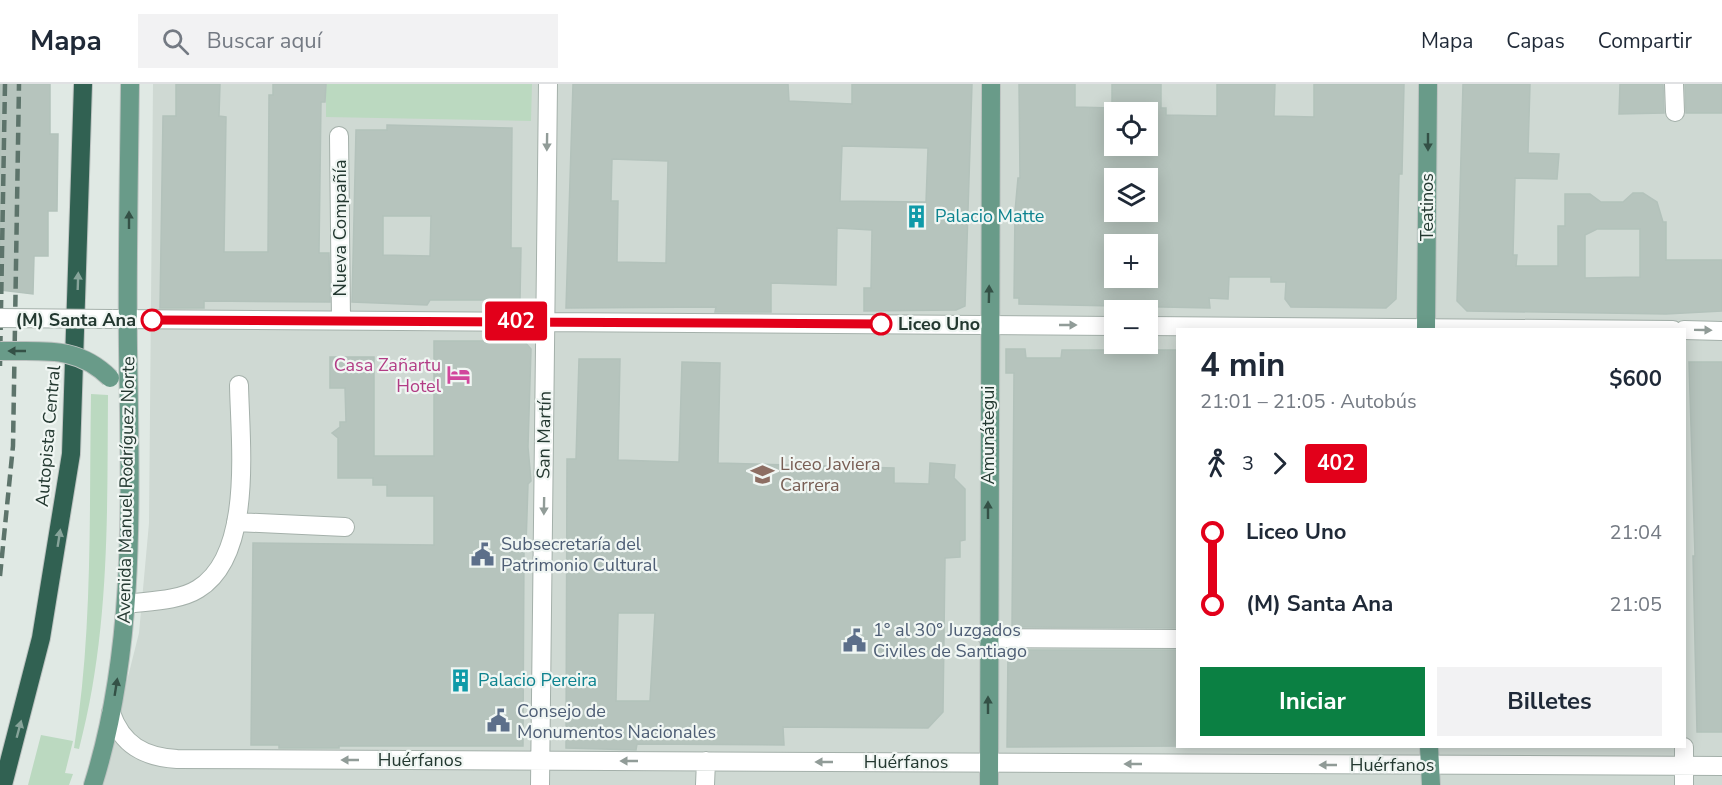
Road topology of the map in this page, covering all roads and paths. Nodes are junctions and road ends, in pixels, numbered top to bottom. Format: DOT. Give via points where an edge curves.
graph roads {
  1 [pos="83,84"];
  2 [pos="130,84"];
  3 [pos="548,84"];
  4 [pos="991,84"];
  5 [pos="1428,84"];
  6 [pos="1674,84"];
  7 [pos="1675,112"];
  8 [pos="339,136"];
  9 [pos="0,318"];
  10 [pos="120,319"];
  11 [pos="341,321"];
  12 [pos="545,321"];
  13 [pos="988,325"];
  14 [pos="1104,326"];
  15 [pos="1158,326"];
  16 [pos="1323,328"];
  17 [pos="1426,328"];
  18 [pos="1686,330"];
  19 [pos="1722,331"];
  20 [pos="0,351"];
  21 [pos="239,385"];
  22 [pos="129,398"];
  23 [pos="236,522"];
  24 [pos="345,527"];
  25 [pos="126,604"];
  26 [pos="988,638"];
  27 [pos="1176,639"];
  28 [pos="111,713"];
  29 [pos="1684,748"];
  30 [pos="1268,756"];
  31 [pos="1429,756"];
  32 [pos="541,760"];
  33 [pos="706,761"];
  34 [pos="988,763"];
  35 [pos="1684,766"];
  36 [pos="1722,766"];
  37 [pos="3,785"];
  38 [pos="93,785"];
  39 [pos="540,785"];
  40 [pos="705,785"];
  41 [pos="989,785"];
  42 [pos="1431,785"];
  43 [pos="1684,785"];
  37 -- 1 [label="highway, Autopista Central, one-way" via="40,638 71,454"];
  10 -- 2 [label="main road, Avenida Manuel Rodríguez Norte, one-way"];
  3 -- 12 [label="street, San Martín, one-way"];
  13 -- 4 [label="main road, Amunátegui, one-way"];
  5 -- 17 [label="main road, Teatinos, one-way"];
  6 -- 7 [label="street"];
  8 -- 11 [label="street, Nueva Compañía"];
  9 -- 10 [label="street, bridge"];
  10 -- 11 [label="street"];
  10 -- 22 [label="main road, Avenida Manuel Rodríguez Norte"];
  11 -- 12 [label="street"];
  12 -- 13 [label="street"];
  12 -- 32 [label="street, San Martín, one-way"];
  13 -- 14 [label="street, one-way"];
  26 -- 13 [label="main road, Amunátegui, one-way"];
  15 -- 16 [label="street"];
  18 -- 19 [label="street, one-way"];
  22 -- 20 [label="main road, one-way, bridge" via="88,360 73,353"];
  21 -- 23 [label="street" via="241,492"];
  22 -- 25 [label="main road, Avenida Manuel Rodríguez Norte"];
  23 -- 24 [label="street"];
  23 -- 25 [label="street" via="226,554 212,579 196,591"];
  28 -- 25 [label="main road, Avenida Manuel Rodríguez Norte, one-way"];
  26 -- 27 [label="street"];
  34 -- 26 [label="main road, Amunátegui, one-way"];
  32 -- 28 [label="street, Huérfanos, one-way" via="162,758 130,744"];
  28 -- 38 [label="main road, Avenida Manuel Rodríguez Norte"];
  29 -- 35 [label="street"];
  31 -- 30 [label="street, Huérfanos, one-way"];
  30 -- 34 [label="street, Huérfanos, one-way"];
  31 -- 35 [label="street, Huérfanos"];
  31 -- 42 [label="main road"];
  33 -- 32 [label="street, Huérfanos, one-way"];
  32 -- 39 [label="street, San Martín"];
  34 -- 33 [label="street, Huérfanos, one-way"];
  33 -- 40 [label="street"];
  34 -- 41 [label="main road, Amunátegui"];
  35 -- 36 [label="street, Huérfanos"];
  35 -- 43 [label="street"];
}
